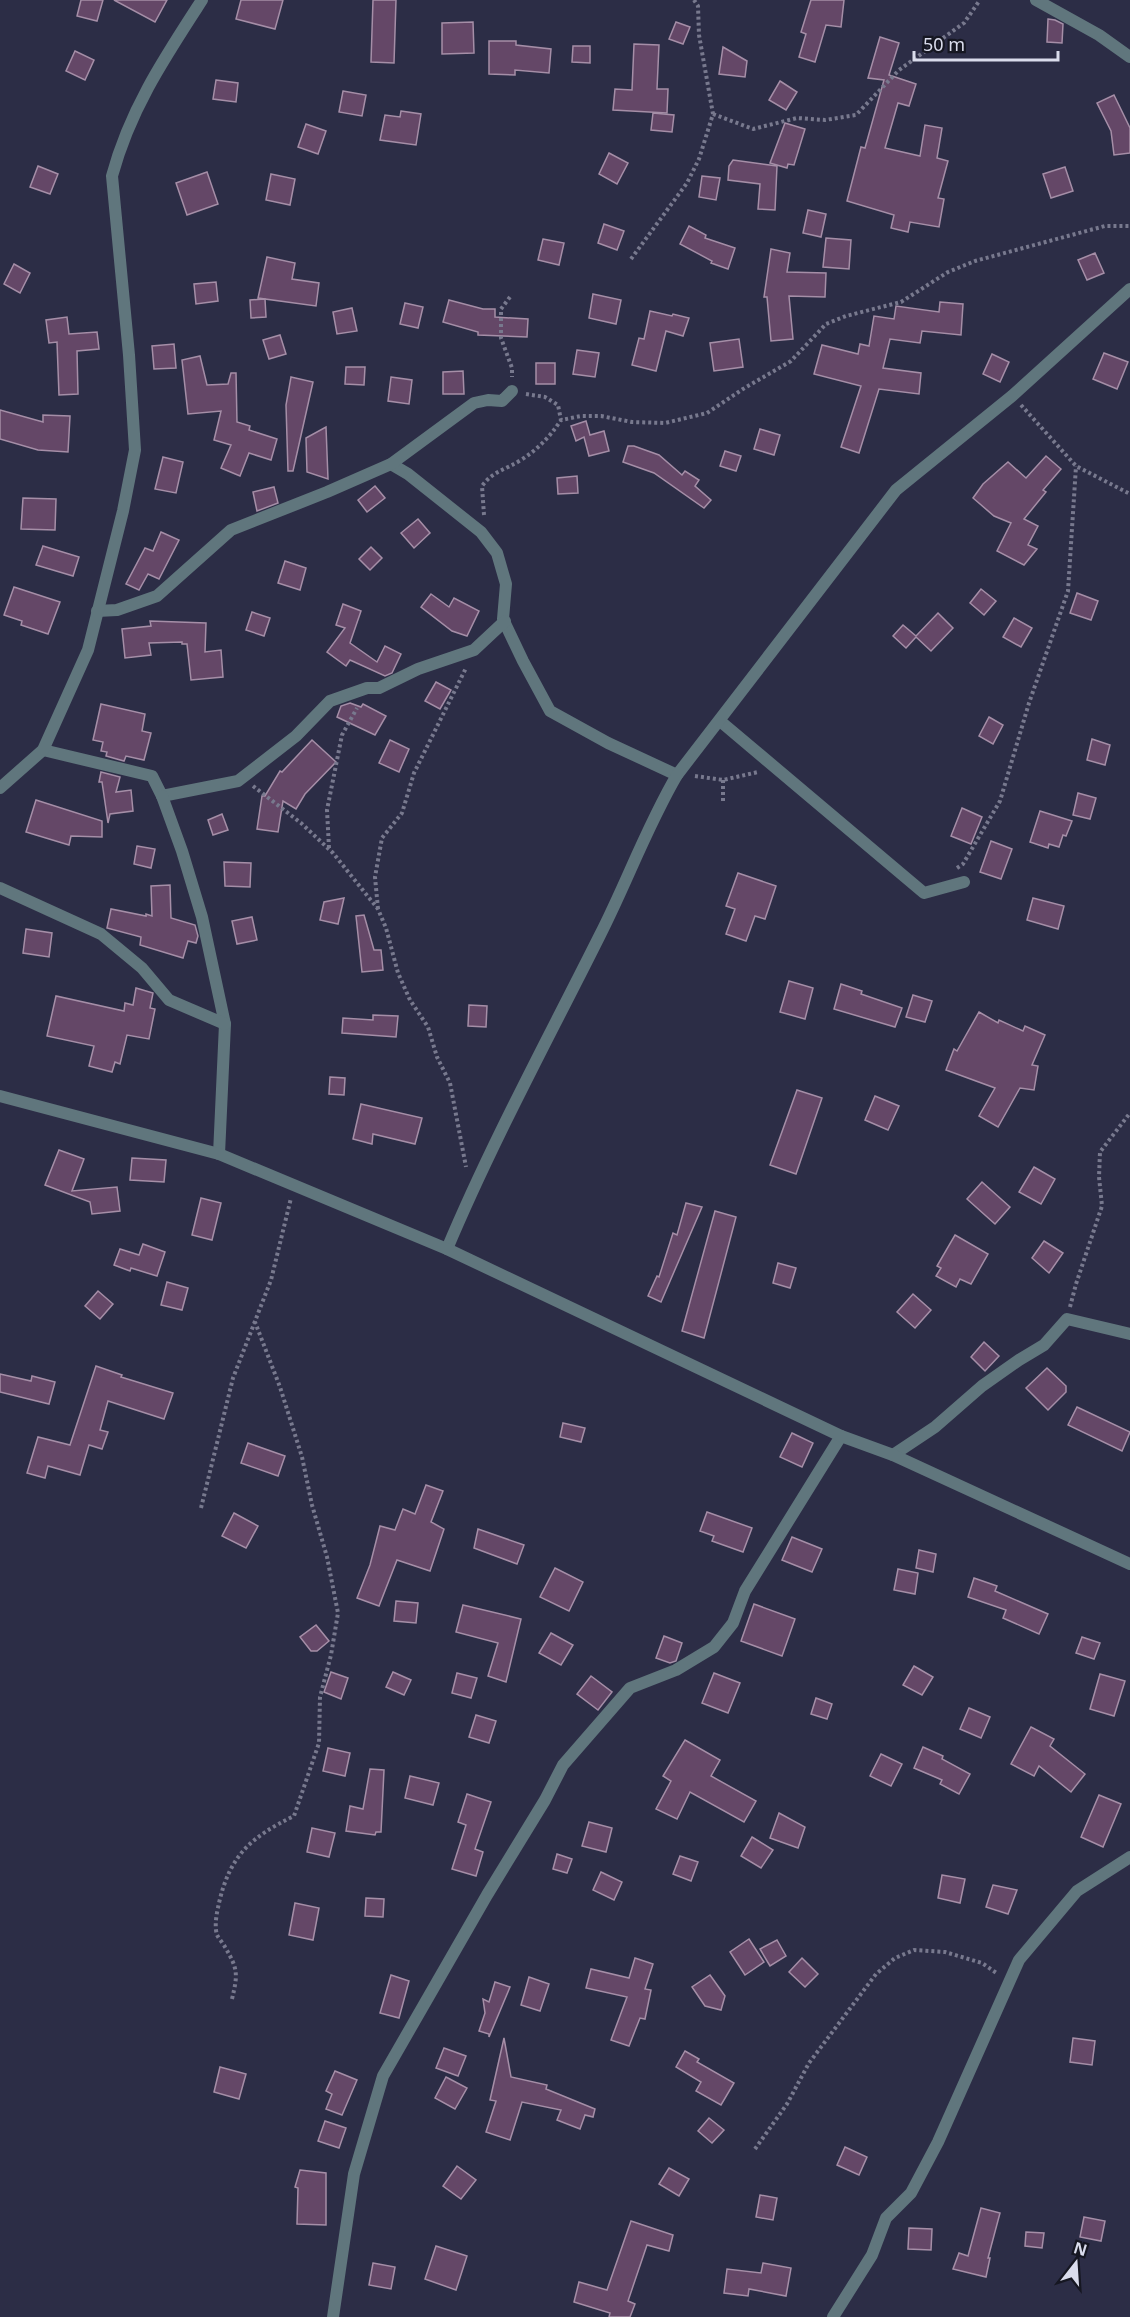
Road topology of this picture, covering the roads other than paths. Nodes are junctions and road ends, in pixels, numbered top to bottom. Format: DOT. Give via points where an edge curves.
graph roads {
  1 [pos="202,0"];
  2 [pos="1036,0"];
  3 [pos="1130,57"];
  4 [pos="1130,289"];
  5 [pos="512,391"];
  6 [pos="391,464"];
  7 [pos="97,611"];
  8 [pos="504,621"];
  9 [pos="720,721"];
  10 [pos="43,750"];
  11 [pos="677,775"];
  12 [pos="0,788"];
  13 [pos="162,796"];
  14 [pos="964,882"];
  15 [pos="0,888"];
  16 [pos="225,1024"];
  17 [pos="0,1096"];
  18 [pos="219,1154"];
  19 [pos="447,1249"];
  20 [pos="1130,1334"];
  21 [pos="841,1436"];
  22 [pos="893,1455"];
  23 [pos="1130,1564"];
  24 [pos="1130,1857"];
  25 [pos="333,2317"];
  26 [pos="832,2317"];
  1 -- 7 [label="street" via="148,84 112,176 135,450"];
  2 -- 3 [label="street"];
  4 -- 9 [label="street" via="1012,396 896,490"];
  5 -- 6 [label="street" via="502,401 474,403"];
  6 -- 7 [label="street" via="231,530 157,596 117,610"];
  6 -- 8 [label="street" via="481,532 497,553 506,584"];
  7 -- 10 [label="street" via="88,650"];
  8 -- 11 [label="street" via="550,711"];
  8 -- 13 [label="street" via="474,650 418,669 379,688 367,688 330,701 296,736 238,781"];
  9 -- 11 [label="street"];
  9 -- 14 [label="street" via="924,893"];
  10 -- 12 [label="street"];
  10 -- 13 [label="street" via="152,776"];
  11 -- 19 [label="street" via="470,1194"];
  13 -- 16 [label="street" via="202,917"];
  15 -- 16 [label="street" via="101,934 142,968 169,1000"];
  16 -- 18 [label="street"];
  17 -- 18 [label="street"];
  18 -- 19 [label="street"];
  19 -- 21 [label="street"];
  20 -- 22 [label="street" via="1067,1319 1044,1345 982,1386 935,1427"];
  21 -- 22 [label="street"];
  21 -- 25 [label="street" via="745,1591 733,1623 714,1647 676,1670 630,1688 563,1765 476,1914 383,2076 354,2174"];
  22 -- 23 [label="street"];
  24 -- 26 [label="street" via="1077,1891 1019,1960 938,2142 911,2193 886,2218 872,2255"];
}
